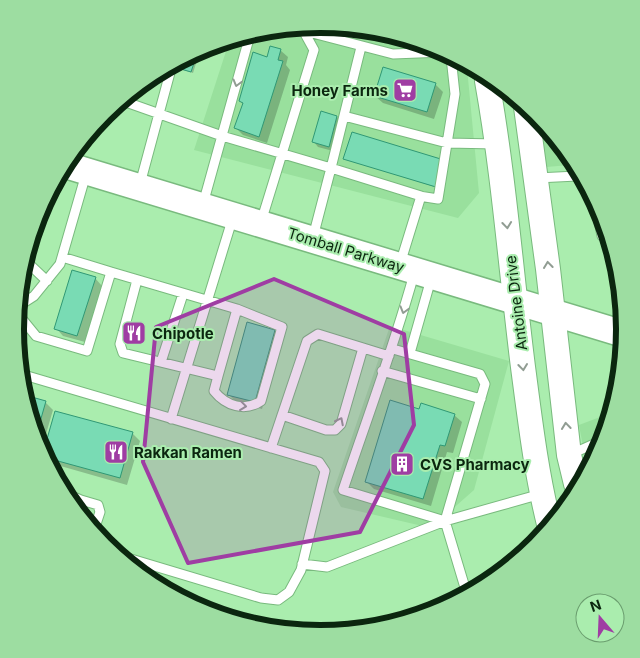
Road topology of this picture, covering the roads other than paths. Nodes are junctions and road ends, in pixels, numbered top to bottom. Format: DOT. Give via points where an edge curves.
graph roads {
  1 [pos="304,33"];
  2 [pos="315,33"];
  3 [pos="248,42"];
  4 [pos="361,47"];
  5 [pos="427,53"];
  6 [pos="452,63"];
  7 [pos="170,73"];
  8 [pos="488,85"];
  9 [pos="130,102"];
  10 [pos="161,112"];
  11 [pos="344,116"];
  12 [pos="528,119"];
  13 [pos="222,136"];
  14 [pos="447,143"];
  15 [pos="498,144"];
  16 [pos="281,154"];
  17 [pos="331,168"];
  18 [pos="78,169"];
  19 [pos="574,176"];
  20 [pos="536,178"];
  21 [pos="139,188"];
  22 [pos="419,196"];
  23 [pos="202,207"];
  24 [pos="234,216"];
  25 [pos="260,224"];
  26 [pos="312,240"];
  27 [pos="62,257"];
  28 [pos="30,265"];
  29 [pos="415,271"];
  30 [pos="111,272"];
  31 [pos="137,280"];
  32 [pos="47,281"];
  33 [pos="183,294"];
  34 [pos="515,301"];
  35 [pos="25,302"];
  36 [pos="208,302"];
  37 [pos="237,309"];
  38 [pos="554,313"];
  39 [pos="24,321"];
  40 [pos="616,332"];
  41 [pos="363,348"];
  42 [pos="391,353"];
  43 [pos="410,354"];
  44 [pos="161,362"];
  45 [pos="187,369"];
  46 [pos="382,371"];
  47 [pos="27,376"];
  48 [pos="218,376"];
  49 [pos="481,398"];
  50 [pos="282,416"];
  51 [pos="171,419"];
  52 [pos="593,444"];
  53 [pos="271,448"];
  54 [pos="569,455"];
  55 [pos="575,480"];
  56 [pos="542,494"];
  57 [pos="81,504"];
  58 [pos="548,517"];
  59 [pos="444,521"];
  60 [pos="96,523"];
  61 [pos="135,560"];
  62 [pos="302,564"];
  63 [pos="465,588"];
  1 -- 16 [label="lane" via="314,50"];
  2 -- 4 [label="lane"];
  3 -- 13 [label="lane, one-way"];
  4 -- 5 [label="lane" via="393,54"];
  4 -- 11 [label="lane"];
  6 -- 14 [label="lane" via="455,94"];
  7 -- 10 [label="lane"];
  8 -- 15 [label="main road, Antoine Drive"];
  9 -- 10 [label="lane"];
  10 -- 13 [label="lane"];
  10 -- 21 [label="lane"];
  11 -- 14 [label="lane"];
  11 -- 17 [label="lane"];
  12 -- 20 [label="main road"];
  13 -- 16 [label="lane"];
  13 -- 23 [label="lane"];
  14 -- 15 [label="lane"];
  14 -- 22 [label="lane" via="438,199"];
  15 -- 34 [label="main road, Antoine Drive, one-way"];
  16 -- 17 [label="lane"];
  16 -- 25 [label="lane"];
  17 -- 22 [label="lane"];
  17 -- 26 [label="lane"];
  18 -- 21 [label="main road, Tomball Parkway"];
  18 -- 27 [label="lane"];
  19 -- 20 [label="lane"];
  38 -- 20 [label="main road, one-way"];
  21 -- 23 [label="main road, Tomball Parkway"];
  22 -- 29 [label="lane"];
  23 -- 24 [label="main road, Tomball Parkway"];
  24 -- 25 [label="main road, Tomball Parkway"];
  24 -- 36 [label="lane"];
  25 -- 26 [label="main road, Tomball Parkway"];
  26 -- 29 [label="main road, Tomball Parkway"];
  27 -- 30 [label="lane"];
  27 -- 32 [label="lane"];
  28 -- 32 [label="lane"];
  29 -- 34 [label="main road, Tomball Parkway"];
  29 -- 42 [label="lane, one-way"];
  29 -- 43 [label="lane"];
  30 -- 31 [label="lane"];
  30 -- 39 [label="lane" via="86,351 36,336"];
  31 -- 33 [label="lane"];
  31 -- 44 [label="lane" via="120,344 123,353"];
  32 -- 35 [label="lane"];
  33 -- 36 [label="lane"];
  33 -- 44 [label="lane"];
  34 -- 38 [label="main road, Tomball Parkway"];
  34 -- 56 [label="main road, Antoine Drive, one-way"];
  36 -- 37 [label="lane"];
  36 -- 45 [label="lane"];
  37 -- 48 [label="lane"];
  48 -- 37 [label="lane, one-way" via="214,391 220,398 242,407 252,407 261,401 282,327"];
  38 -- 40 [label="main road, Tomball Parkway"];
  54 -- 38 [label="main road, one-way"];
  41 -- 42 [label="lane"];
  41 -- 50 [label="lane" via="318,334 307,341"];
  50 -- 41 [label="lane, one-way" via="335,430 341,424"];
  42 -- 43 [label="lane"];
  42 -- 46 [label="lane"];
  43 -- 49 [label="lane" via="480,374 484,384"];
  44 -- 45 [label="lane"];
  45 -- 48 [label="lane"];
  45 -- 51 [label="lane"];
  46 -- 49 [label="lane"];
  46 -- 59 [label="lane" via="343,490"];
  47 -- 51 [label="lane"];
  49 -- 59 [label="lane"];
  50 -- 53 [label="lane"];
  51 -- 53 [label="lane"];
  52 -- 54 [label="lane"];
  53 -- 62 [label="lane" via="319,462 325,472"];
  54 -- 55 [label="main road"];
  56 -- 58 [label="main road, Antoine Drive"];
  56 -- 59 [label="lane"];
  57 -- 60 [label="lane" via="98,504 100,512"];
  59 -- 62 [label="lane" via="327,567"];
  59 -- 63 [label="lane"];
  61 -- 62 [label="lane" via="261,598 278,600 289,592"];
}
